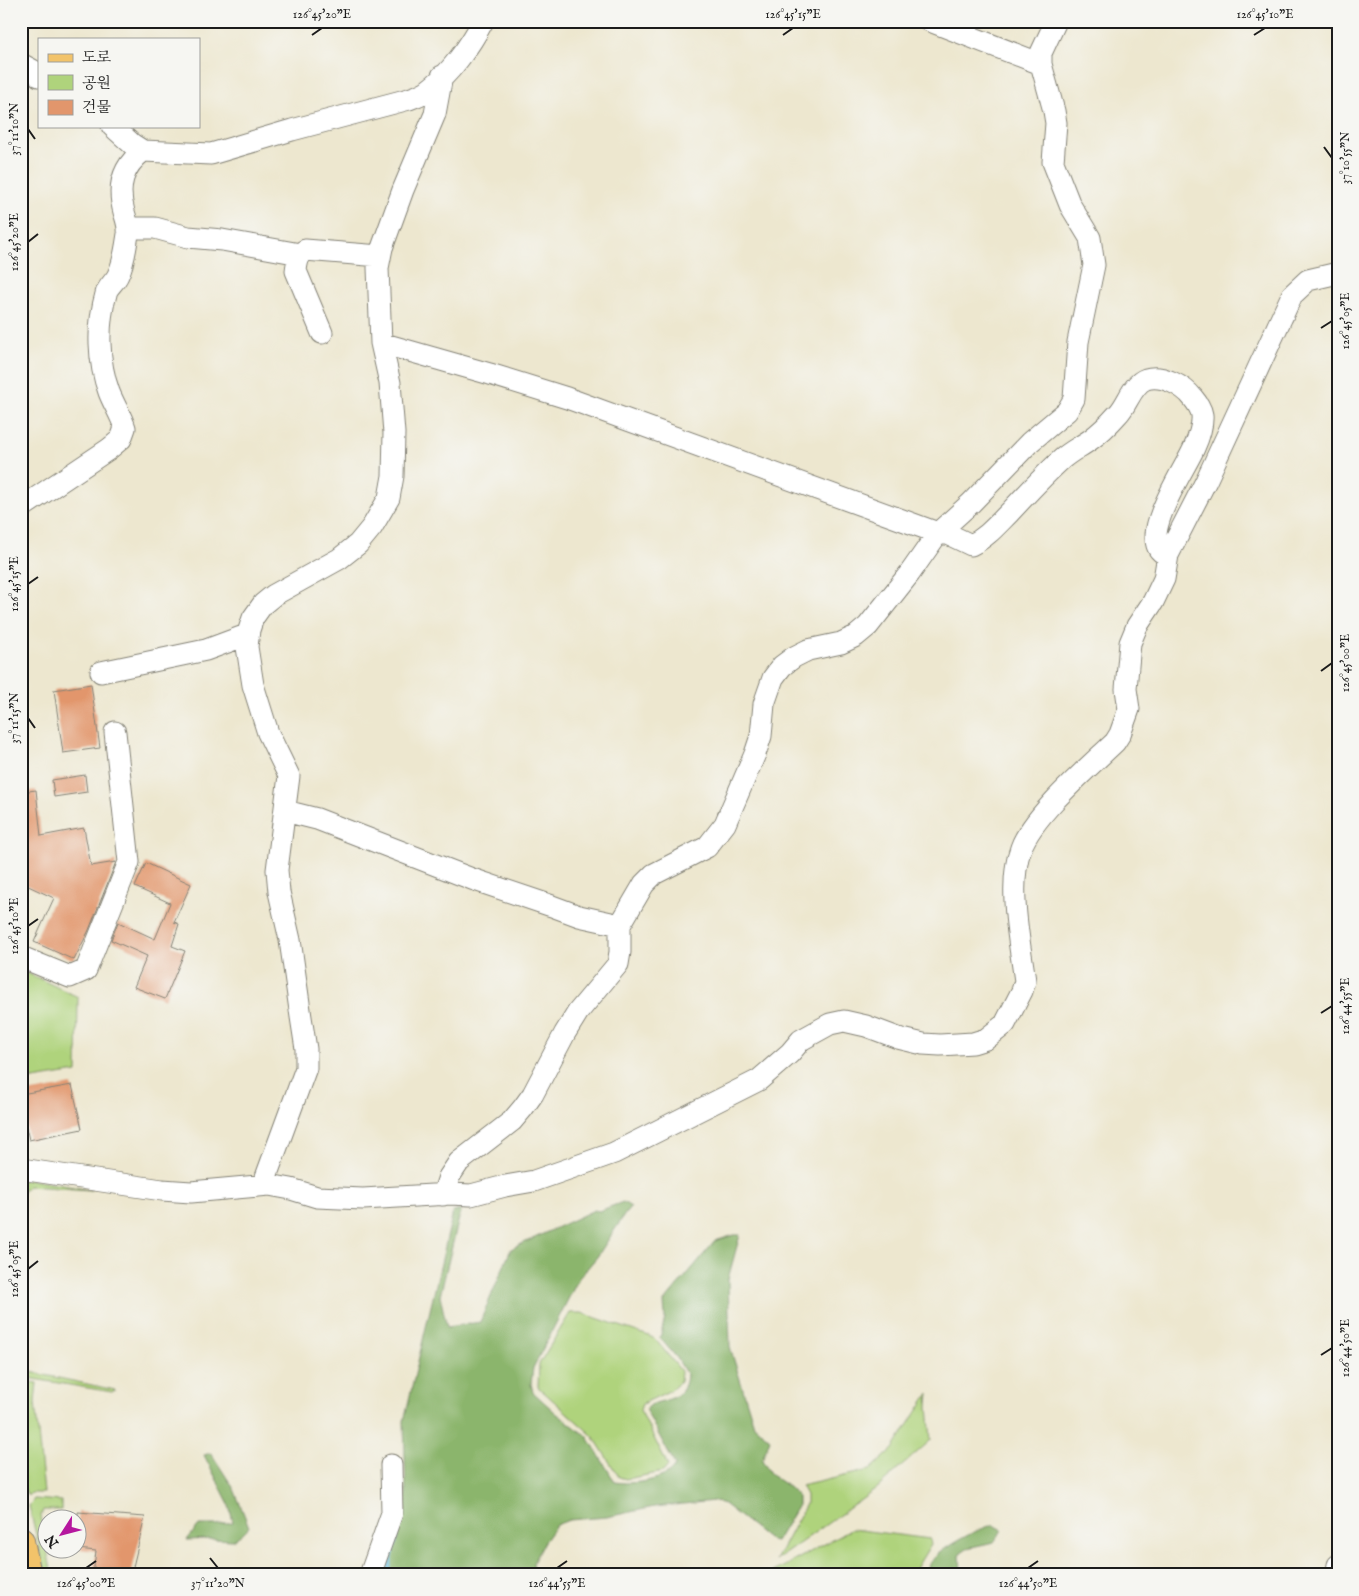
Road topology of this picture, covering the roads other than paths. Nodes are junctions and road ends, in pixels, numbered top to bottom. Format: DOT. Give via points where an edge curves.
graph roads {
  1 [pos="483,21"];
  2 [pos="930,21"];
  3 [pos="1056,21"];
  4 [pos="21,64"];
  5 [pos="1040,64"];
  6 [pos="38,75"];
  7 [pos="442,76"];
  8 [pos="21,79"];
  9 [pos="38,84"];
  10 [pos="114,128"];
  11 [pos="143,151"];
  12 [pos="128,228"];
  13 [pos="300,254"];
  14 [pos="380,256"];
  15 [pos="1338,273"];
  16 [pos="322,333"];
  17 [pos="381,343"];
  18 [pos="21,508"];
  19 [pos="938,533"];
  20 [pos="1168,555"];
  21 [pos="248,639"];
  22 [pos="101,672"];
  23 [pos="115,732"];
  24 [pos="285,811"];
  25 [pos="620,925"];
  26 [pos="21,957"];
  27 [pos="21,1169"];
  28 [pos="263,1185"];
  29 [pos="443,1195"];
  30 [pos="391,1465"];
  31 [pos="21,1541"];
  32 [pos="1338,1565"];
  33 [pos="28,1575"];
  34 [pos="370,1575"];
  35 [pos="1336,1575"];
  1 -- 7 [label="street" via="455,64"];
  2 -- 5 [label="street"];
  3 -- 5 [label="street"];
  4 -- 6 [label="street"];
  5 -- 19 [label="street" via="1054,111 1053,162 1070,205 1090,238 1094,265 1078,342 1074,399 1066,411"];
  7 -- 11 [label="street" via="427,91 409,99 233,149 211,154"];
  7 -- 14 [label="street" via="435,114 402,190"];
  8 -- 9 [label="street"];
  10 -- 11 [label="street"];
  11 -- 12 [label="street" via="127,166 123,177 120,196"];
  12 -- 13 [label="street" via="155,228 188,237"];
  12 -- 18 [label="street" via="122,267 107,290 100,324 104,376 124,428 121,439"];
  13 -- 14 [label="street" via="305,250"];
  13 -- 16 [label="street" via="296,271"];
  14 -- 17 [label="street"];
  15 -- 20 [label="street" via="1308,280 1292,295"];
  17 -- 19 [label="street" via="567,398"];
  17 -- 21 [label="street" via="390,383 394,433 389,498 358,544 339,559 263,604 253,618"];
  19 -- 20 [label="street" via="971,545 978,542 1062,459 1090,440 1120,413 1140,383 1160,379 1189,393 1202,414 1194,448 1160,513 1156,542"];
  19 -- 25 [label="street" via="868,626 841,644 808,650 782,666 773,678 764,704 761,736 755,754 725,824 707,847 654,874 644,884"];
  20 -- 29 [label="street" via="1164,579 1130,643 1126,689 1129,709 1120,734 1044,812 1021,848 1016,867 1015,899 1025,981 1005,1024 997,1032 973,1043 932,1045 898,1038 859,1024 844,1021 830,1024 801,1040 759,1080 614,1153 534,1181 471,1195"];
  21 -- 22 [label="street" via="240,637 206,650"];
  21 -- 24 [label="street" via="253,685 268,733 289,776"];
  23 -- 26 [label="street" via="129,862 86,970 70,977"];
  24 -- 25 [label="street" via="317,819 578,916"];
  24 -- 28 [label="street" via="277,870 306,1049 306,1068"];
  25 -- 29 [label="street" via="618,964 578,1012 533,1094 512,1121 459,1162 448,1177"];
  27 -- 28 [label="street" via="191,1192"];
  28 -- 29 [label="street" via="317,1197 363,1199"];
  30 -- 34 [label="street" via="392,1513"];
  31 -- 33 [label="main road"];
  32 -- 35 [label="street"];
}
